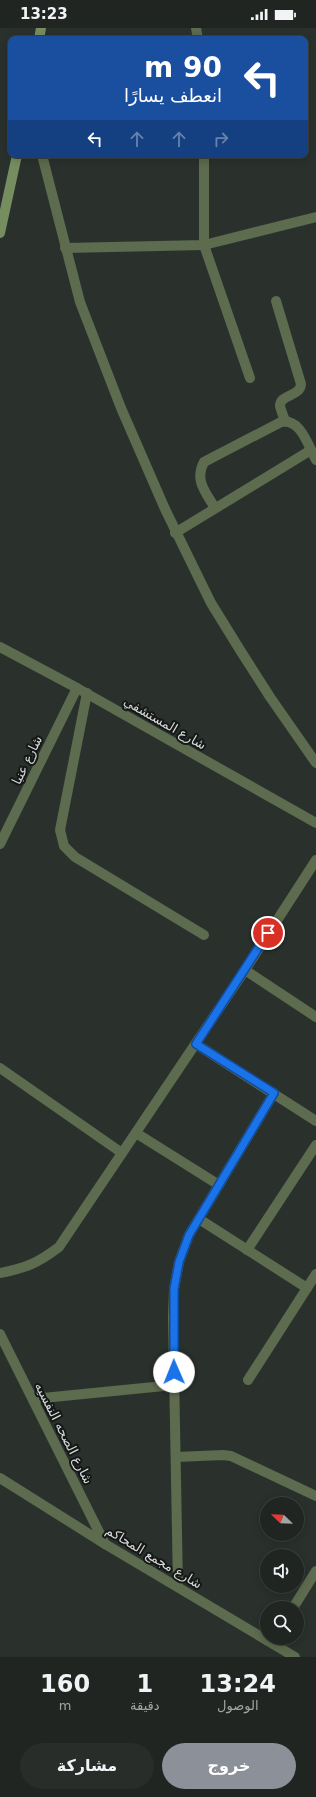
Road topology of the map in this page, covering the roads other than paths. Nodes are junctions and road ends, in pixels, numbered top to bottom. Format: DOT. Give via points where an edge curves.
graph roads {
  1 [pos="16,158"];
  2 [pos="43,158"];
  3 [pos="204,158"];
  4 [pos="316,217"];
  5 [pos="0,233"];
  6 [pos="204,245"];
  7 [pos="65,248"];
  8 [pos="276,301"];
  9 [pos="250,378"];
  10 [pos="285,421"];
  11 [pos="311,450"];
  12 [pos="316,460"];
  13 [pos="215,508"];
  14 [pos="175,533"];
  15 [pos="0,647"];
  16 [pos="77,688"];
  17 [pos="87,693"];
  18 [pos="316,763"];
  19 [pos="316,823"];
  20 [pos="0,844"];
  21 [pos="316,860"];
  22 [pos="204,935"];
  23 [pos="245,970"];
  24 [pos="316,1017"];
  25 [pos="196,1044"];
  26 [pos="0,1068"];
  27 [pos="274,1093"];
  28 [pos="316,1121"];
  29 [pos="136,1133"];
  30 [pos="316,1145"];
  31 [pos="122,1153"];
  32 [pos="219,1185"];
  33 [pos="199,1219"];
  34 [pos="248,1250"];
  35 [pos="0,1273"];
  36 [pos="316,1274"];
  37 [pos="307,1288"];
  38 [pos="0,1334"];
  39 [pos="248,1380"];
  40 [pos="174,1385"];
  41 [pos="33,1399"];
  42 [pos="176,1457"];
  43 [pos="0,1478"];
  44 [pos="316,1496"];
  45 [pos="106,1544"];
  46 [pos="316,1572"];
  47 [pos="178,1587"];
  48 [pos="297,1601"];
  49 [pos="260,1633"];
  50 [pos="279,1645"];
  51 [pos="295,1657"];
  1 -- 5 [label="main road"];
  2 -- 7 [label="street"];
  3 -- 6 [label="street"];
  4 -- 6 [label="street"];
  6 -- 7 [label="street"];
  6 -- 9 [label="street"];
  7 -- 14 [label="street" via="80,302 121,408"];
  8 -- 10 [label="street" via="301,384 296,393 281,402"];
  10 -- 11 [label="street" via="297,426"];
  10 -- 13 [label="street" via="204,462 199,475 200,482"];
  11 -- 12 [label="street"];
  11 -- 13 [label="street"];
  13 -- 14 [label="street"];
  14 -- 18 [label="street" via="211,603 270,697"];
  15 -- 16 [label="street, شارع المستشفي"];
  16 -- 17 [label="street, شارع المستشفي"];
  16 -- 20 [label="street, شارع عنبا"];
  17 -- 19 [label="street, شارع المستشفي"];
  17 -- 22 [label="street" via="60,826 64,846 75,857"];
  21 -- 23 [label="street"];
  23 -- 24 [label="street"];
  23 -- 25 [label="street"];
  25 -- 27 [label="street"];
  25 -- 29 [label="street"];
  26 -- 31 [label="street"];
  27 -- 28 [label="street"];
  27 -- 32 [label="street"];
  29 -- 31 [label="street"];
  29 -- 32 [label="street"];
  30 -- 34 [label="street"];
  31 -- 35 [label="street" via="60,1247 42,1260 20,1269"];
  32 -- 33 [label="street"];
  33 -- 34 [label="street"];
  33 -- 40 [label="street" via="189,1235 179,1262 174,1289"];
  34 -- 37 [label="street"];
  36 -- 37 [label="street"];
  37 -- 39 [label="street"];
  38 -- 41 [label="street, شارع الصحه النفسيه"];
  40 -- 41 [label="street"];
  40 -- 42 [label="street"];
  41 -- 45 [label="street, شارع الصحه النفسيه"];
  42 -- 44 [label="street" via="231,1456"];
  42 -- 47 [label="street"];
  43 -- 45 [label="street, شارع مجمع المحاكم"];
  45 -- 47 [label="street, شارع مجمع المحاكم"];
  46 -- 48 [label="street"];
  47 -- 49 [label="street, شارع مجمع المحاكم"];
  50 -- 51 [label="street, شارع مجمع المحاكم"];
}
